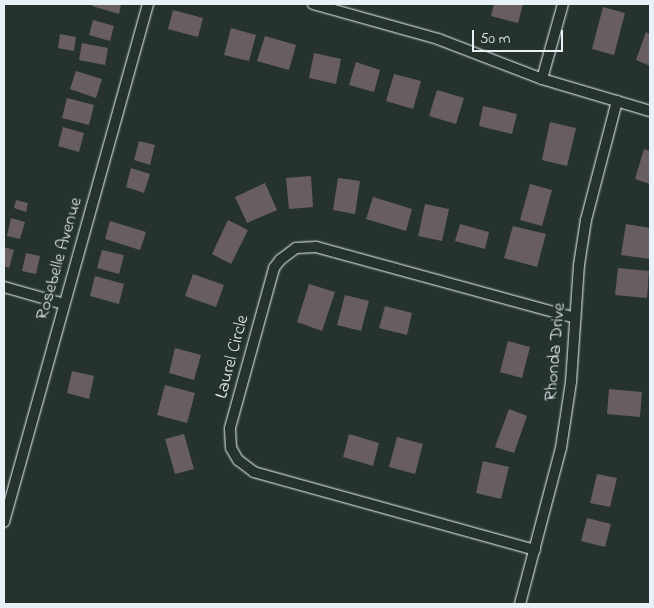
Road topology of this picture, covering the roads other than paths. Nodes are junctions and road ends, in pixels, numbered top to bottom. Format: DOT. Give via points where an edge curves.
graph roads {
  1 [pos="148,4"];
  2 [pos="313,4"];
  3 [pos="563,4"];
  4 [pos="542,79"];
  5 [pos="618,101"];
  6 [pos="650,111"];
  7 [pos="4,287"];
  8 [pos="64,304"];
  9 [pos="575,318"];
  10 [pos="4,522"];
  11 [pos="536,550"];
  12 [pos="520,604"];
  1 -- 8 [label="street, Rosebelle Avenue"];
  2 -- 4 [label="street" via="438,39"];
  3 -- 4 [label="street"];
  4 -- 5 [label="street"];
  5 -- 6 [label="street"];
  5 -- 9 [label="street, Rhonda Drive" via="586,220"];
  7 -- 8 [label="street"];
  8 -- 10 [label="street, Rosebelle Avenue"];
  9 -- 11 [label="street, Rhonda Drive" via="571,382 561,448"];
  9 -- 11 [label="street, Laurel Circle" via="316,247 296,248 283,256 274,268 230,428 231,448 238,460 254,472"];
  11 -- 12 [label="street, Rhonda Drive"];
}
